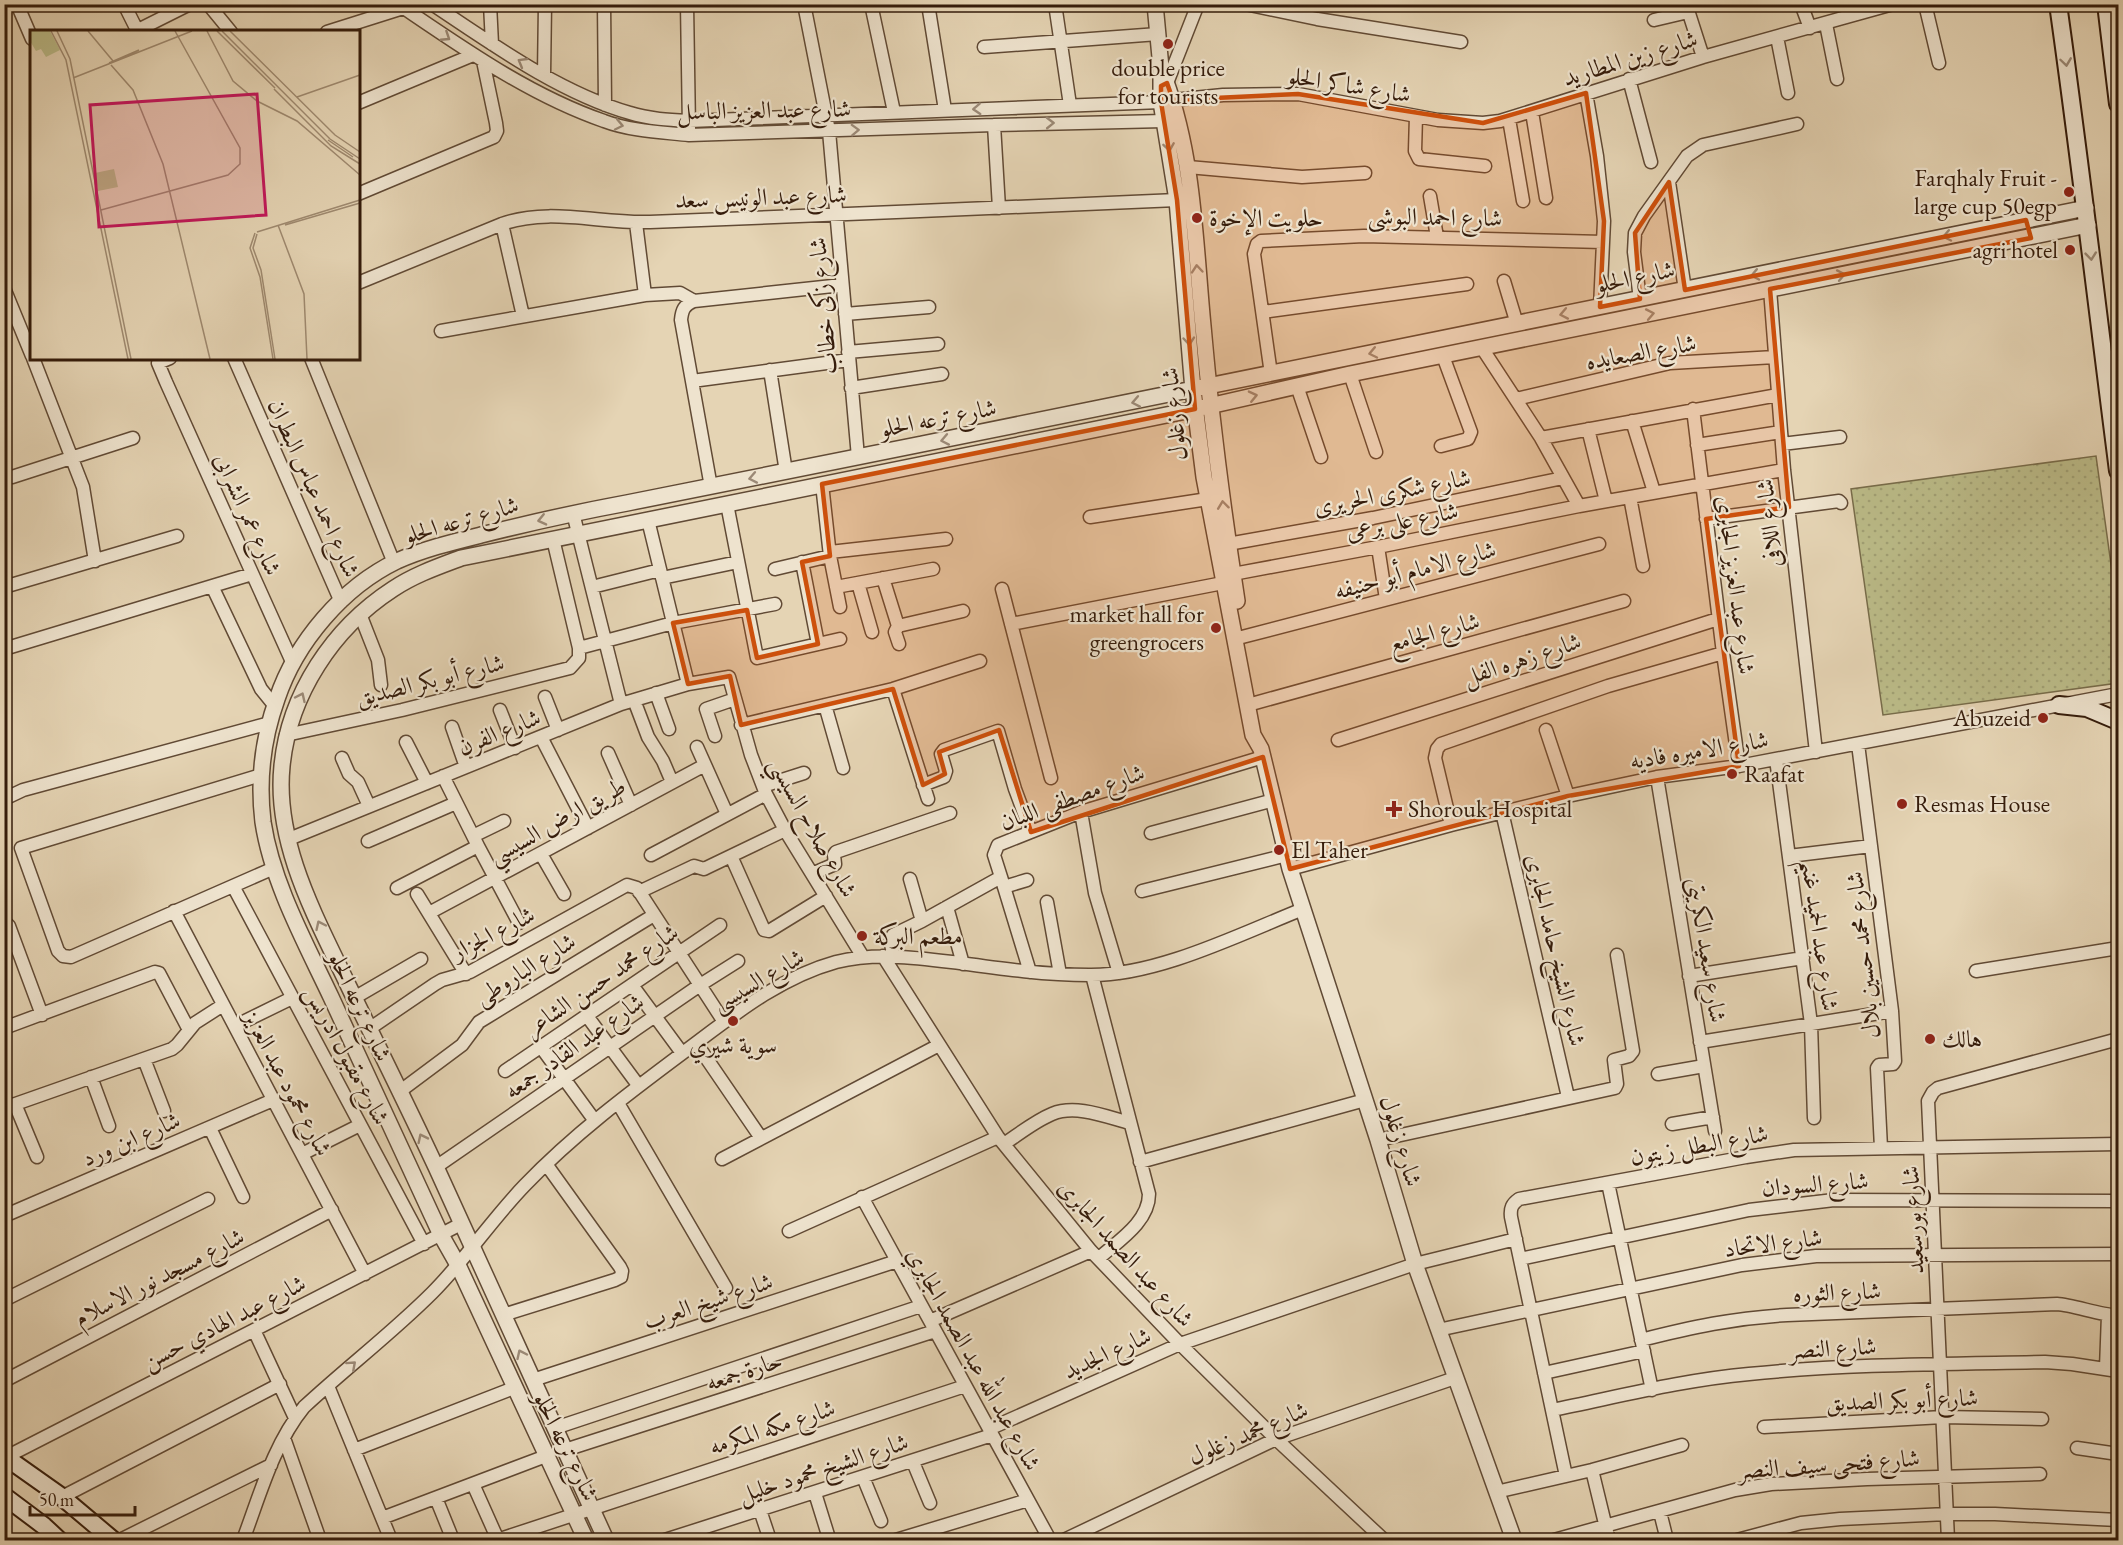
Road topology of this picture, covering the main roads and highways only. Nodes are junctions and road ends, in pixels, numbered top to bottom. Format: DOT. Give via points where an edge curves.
graph roads {
  1 [pos="2058,4"];
  2 [pos="2106,4"];
  3 [pos="2118,104"];
  4 [pos="2118,471"];
  5 [pos="2060,705"];
  6 [pos="2118,721"];
  7 [pos="5,1456"];
  8 [pos="4,1496"];
  9 [pos="59,1540"];
  10 [pos="112,1540"];
  1 -- 4 [label="main road, one-way"];
  2 -- 3 [label="main road"];
  5 -- 6 [label="main road" via="2087,708"];
  7 -- 10 [label="main road"];
  8 -- 9 [label="main road"];
}
